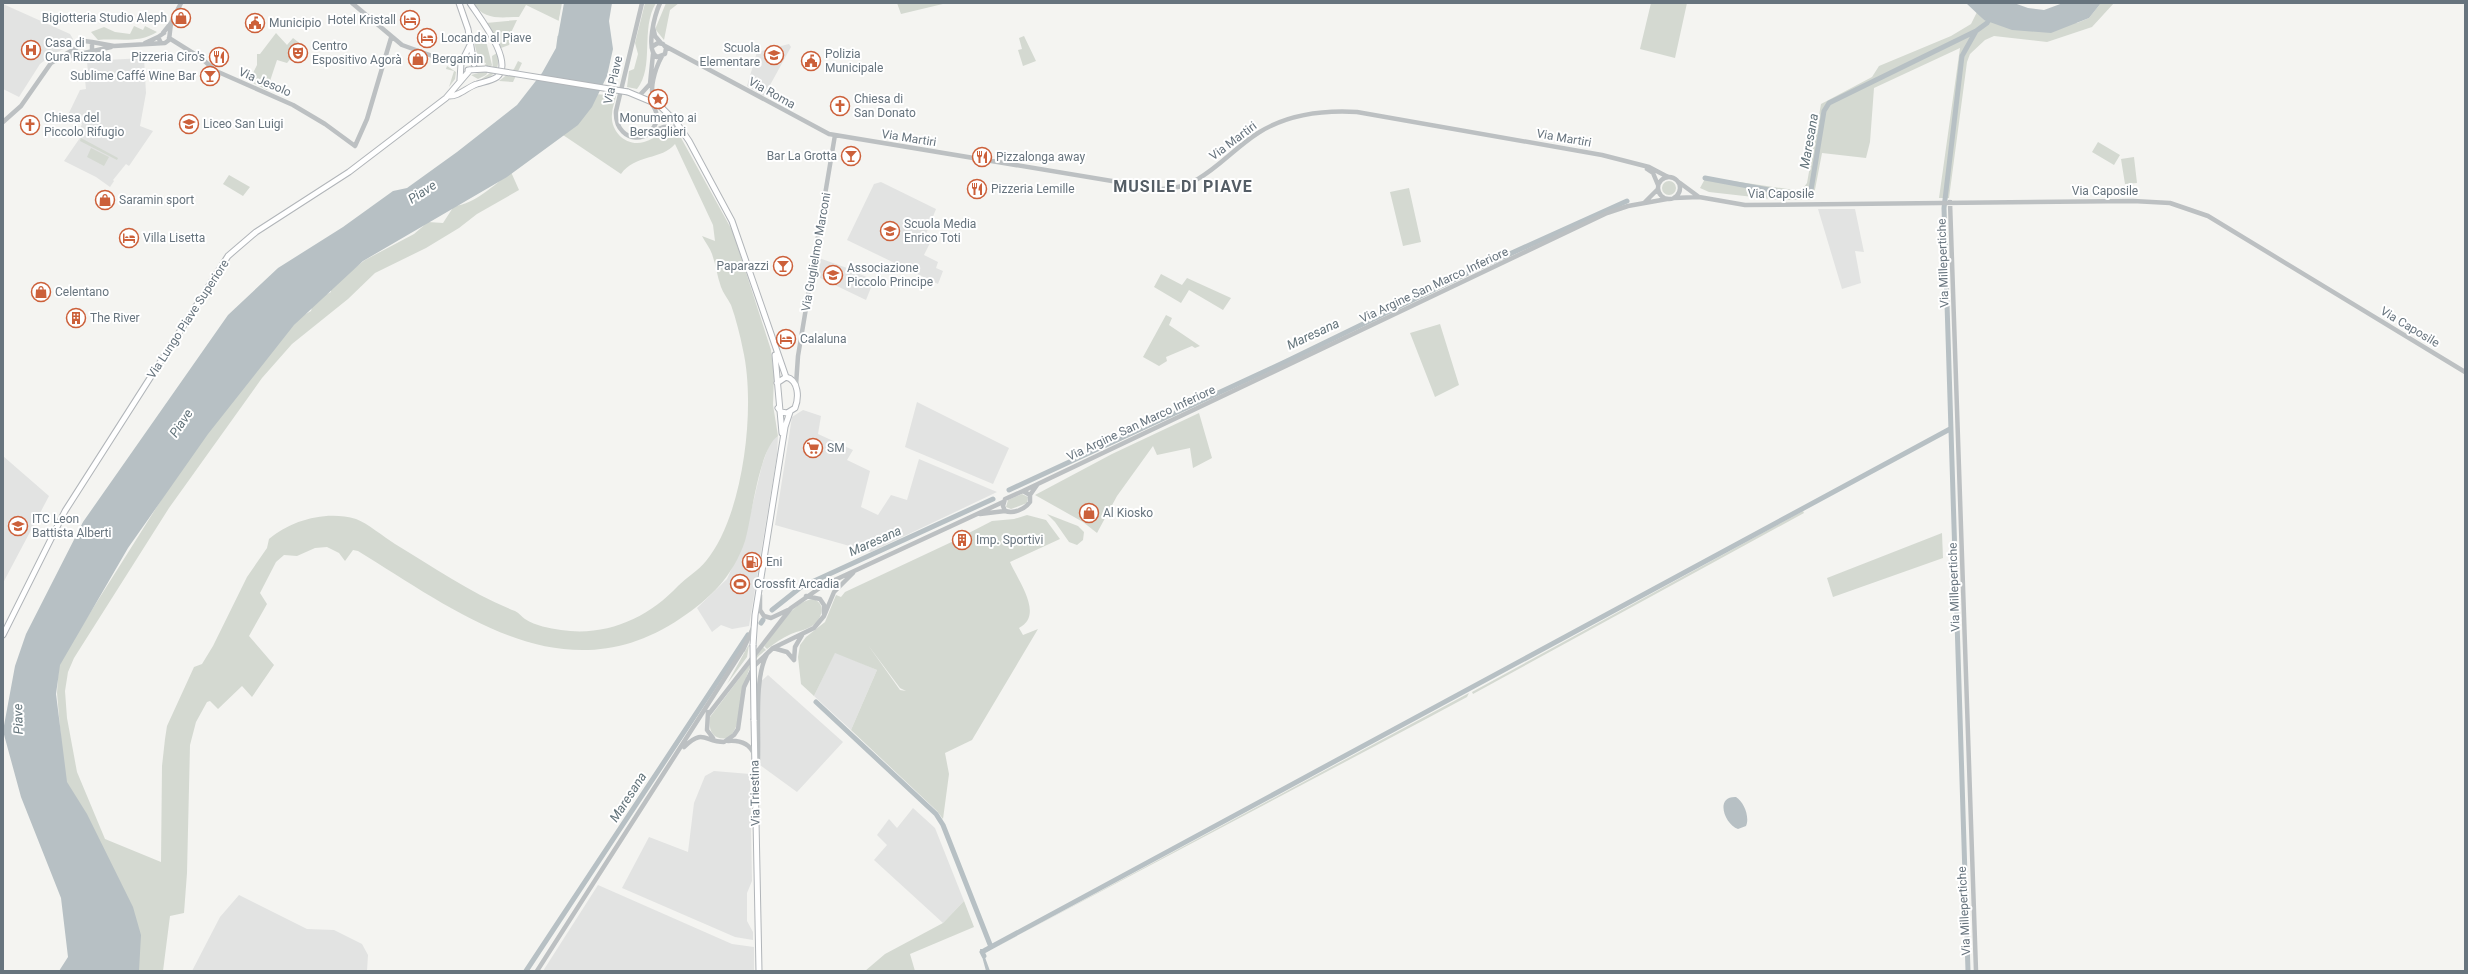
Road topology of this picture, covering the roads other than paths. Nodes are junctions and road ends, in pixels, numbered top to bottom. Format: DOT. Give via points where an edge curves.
graph roads {
  1 [pos="181,3"];
  2 [pos="352,3"];
  3 [pos="459,3"];
  4 [pos="470,3"];
  5 [pos="642,3"];
  6 [pos="660,3"];
  7 [pos="171,23"];
  8 [pos="653,25"];
  9 [pos="163,33"];
  10 [pos="158,37"];
  11 [pos="169,37"];
  12 [pos="391,38"];
  13 [pos="83,42"];
  14 [pos="92,42"];
  15 [pos="161,43"];
  16 [pos="141,44"];
  17 [pos="470,44"];
  18 [pos="663,45"];
  19 [pos="114,46"];
  20 [pos="653,46"];
  21 [pos="92,50"];
  22 [pos="85,51"];
  23 [pos="653,54"];
  24 [pos="680,54"];
  25 [pos="663,55"];
  26 [pos="59,59"];
  27 [pos="463,61"];
  28 [pos="450,62"];
  29 [pos="474,64"];
  30 [pos="461,68"];
  31 [pos="480,68"];
  32 [pos="470,70"];
  33 [pos="460,80"];
  34 [pos="454,93"];
  35 [pos="639,96"];
  36 [pos="650,101"];
  37 [pos="659,105"];
  38 [pos="3,122"];
  39 [pos="682,130"];
  40 [pos="649,134"];
  41 [pos="835,135"];
  42 [pos="1645,167"];
  43 [pos="1668,177"];
  44 [pos="1679,183"];
  45 [pos="1658,187"];
  46 [pos="1699,197"];
  47 [pos="1674,198"];
  48 [pos="1667,199"];
  49 [pos="1948,202"];
  50 [pos="1644,203"];
  51 [pos="775,348"];
  52 [pos="796,368"];
  53 [pos="2465,372"];
  54 [pos="786,377"];
  55 [pos="777,383"];
  56 [pos="796,385"];
  57 [pos="778,408"];
  58 [pos="790,412"];
  59 [pos="783,442"];
  60 [pos="1040,482"];
  61 [pos="1023,491"];
  62 [pos="1030,495"];
  63 [pos="1003,502"];
  64 [pos="1005,511"];
  65 [pos="970,516"];
  66 [pos="858,568"];
  67 [pos="760,585"];
  68 [pos="805,596"];
  69 [pos="791,608"];
  70 [pos="824,616"];
  71 [pos="754,627"];
  72 [pos="804,633"];
  73 [pos="3,635"];
  74 [pos="744,648"];
  75 [pos="773,648"];
  76 [pos="767,652"];
  77 [pos="709,711"];
  78 [pos="702,716"];
  79 [pos="712,738"];
  80 [pos="726,741"];
  81 [pos="681,749"];
  82 [pos="754,754"];
  83 [pos="755,792"];
  84 [pos="537,971"];
  85 [pos="759,971"];
  86 [pos="1976,971"];
  1 -- 7 [label="street"];
  2 -- 12 [label="street"];
  3 -- 17 [label="main road"];
  4 -- 34 [label="main road" via="500,53 502,69 498,76"];
  5 -- 40 [label="street, Via Piave" via="616,116 618,128 627,135 636,137"];
  6 -- 8 [label="street"];
  7 -- 9 [label="street"];
  7 -- 11 [label="street"];
  8 -- 18 [label="street" via="655,36"];
  8 -- 20 [label="street"];
  9 -- 10 [label="street"];
  9 -- 11 [label="street, Via Jesolo"];
  10 -- 15 [label="street"];
  10 -- 16 [label="street"];
  11 -- 12 [label="street, Via Jesolo" via="231,78 293,105 354,146 367,119"];
  11 -- 15 [label="street" via="166,43"];
  12 -- 28 [label="street" via="402,45"];
  13 -- 14 [label="street"];
  13 -- 22 [label="street"];
  13 -- 26 [label="street"];
  14 -- 19 [label="street"];
  14 -- 21 [label="street"];
  15 -- 16 [label="street"];
  16 -- 19 [label="street"];
  17 -- 27 [label="main road"];
  17 -- 29 [label="main road"];
  18 -- 20 [label="street"];
  18 -- 24 [label="street, Via Roma"];
  18 -- 25 [label="street"];
  19 -- 21 [label="street"];
  20 -- 23 [label="street"];
  21 -- 22 [label="street"];
  22 -- 26 [label="street"];
  23 -- 25 [label="street, Via Roma"];
  23 -- 35 [label="street" via="650,84"];
  24 -- 25 [label="street, Via Roma"];
  24 -- 41 [label="street, Via Roma" via="795,117"];
  25 -- 37 [label="street" via="656,69 653,85 653,98"];
  26 -- 38 [label="street" via="42,74 21,106"];
  27 -- 28 [label="street"];
  27 -- 29 [label="main road"];
  27 -- 30 [label="main road"];
  28 -- 30 [label="street"];
  29 -- 31 [label="main road"];
  30 -- 32 [label="main road"];
  30 -- 33 [label="main road"];
  31 -- 32 [label="main road"];
  31 -- 35 [label="main road, bridge" via="628,92"];
  32 -- 33 [label="main road, Via Lungo Piave Superiore"];
  33 -- 34 [label="main road, Via Lungo Piave Superiore"];
  34 -- 73 [label="main road, Via Lungo Piave Superiore" via="349,172 256,232 228,256 65,511"];
  35 -- 36 [label="main road"];
  36 -- 37 [label="main road"];
  36 -- 40 [label="street" via="658,117"];
  37 -- 39 [label="main road"];
  39 -- 40 [label="street, Via Piave" via="665,127"];
  39 -- 51 [label="main road" via="732,221"];
  41 -- 42 [label="street, Via Martiri" via="1169,189 1197,180 1259,132 1276,124 1298,116 1340,111 1593,154"];
  41 -- 52 [label="street, Via Guglielmo Marconi"];
  42 -- 43 [label="street, Via Martiri"];
  42 -- 45 [label="street" via="1653,173"];
  43 -- 44 [label="street" via="1675,178"];
  43 -- 45 [label="street, Via Argine San Marco Inferiore" via="1662,179"];
  44 -- 46 [label="street, Via Caposile"];
  44 -- 47 [label="street" via="1680,192"];
  45 -- 48 [label="street" via="1660,196"];
  45 -- 50 [label="street, Via Argine San Marco Inferiore"];
  46 -- 47 [label="street, Via Caposile"];
  46 -- 49 [label="street, Via Caposile" via="1745,205"];
  47 -- 48 [label="street, Via Argine San Marco Inferiore"];
  48 -- 50 [label="street, Via Argine San Marco Inferiore"];
  49 -- 53 [label="street, Via Caposile" via="2146,201 2182,206 2208,216"];
  49 -- 86 [label="street, Via Millepertiche"];
  50 -- 60 [label="street, Via Argine San Marco Inferiore" via="1607,213"];
  51 -- 54 [label="main road"];
  51 -- 55 [label="main road"];
  52 -- 54 [label="street" via="794,374"];
  52 -- 56 [label="street, Via Guglielmo Marconi"];
  54 -- 55 [label="main road"];
  54 -- 56 [label="main road"];
  55 -- 57 [label="main road"];
  56 -- 58 [label="main road" via="796,404"];
  57 -- 58 [label="main road" via="783,413"];
  57 -- 59 [label="main road"];
  58 -- 59 [label="main road" via="785,424"];
  59 -- 67 [label="main road"];
  60 -- 61 [label="street, Via Argine San Marco Inferiore"];
  60 -- 62 [label="street, Via Argine San Marco Inferiore"];
  61 -- 62 [label="street"];
  61 -- 63 [label="street, Via Argine San Marco Inferiore"];
  62 -- 64 [label="street, Via Argine San Marco Inferiore" via="1030,502 1026,507 1012,512"];
  63 -- 64 [label="street"];
  63 -- 65 [label="street, Via Argine San Marco Inferiore"];
  64 -- 65 [label="street, Via Argine San Marco Inferiore"];
  65 -- 66 [label="street, Via Argine San Marco Inferiore"];
  66 -- 68 [label="street, Via Argine San Marco Inferiore"];
  66 -- 70 [label="street" via="834,592"];
  67 -- 69 [label="street" via="760,610 764,616 778,616"];
  67 -- 71 [label="main road, Via Triestina"];
  68 -- 69 [label="street, Via Argine San Marco Inferiore"];
  68 -- 70 [label="street" via="820,598 824,605"];
  69 -- 77 [label="street"];
  70 -- 72 [label="street" via="814,628"];
  71 -- 74 [label="street"];
  71 -- 82 [label="main road, Via Triestina, bridge"];
  72 -- 75 [label="street"];
  72 -- 75 [label="street" via="796,643 794,660 787,652"];
  74 -- 77 [label="street"];
  74 -- 78 [label="street"];
  75 -- 76 [label="street"];
  76 -- 80 [label="street" via="749,674 744,687 738,729"];
  76 -- 83 [label="street" via="760,672 760,753"];
  77 -- 78 [label="street"];
  77 -- 79 [label="street" via="707,730"];
  78 -- 81 [label="street"];
  79 -- 80 [label="street"];
  79 -- 81 [label="street" via="698,737"];
  80 -- 82 [label="street" via="744,743"];
  81 -- 84 [label="street"];
  82 -- 83 [label="main road, Via Triestina"];
  83 -- 85 [label="main road, Via Triestina"];
}
